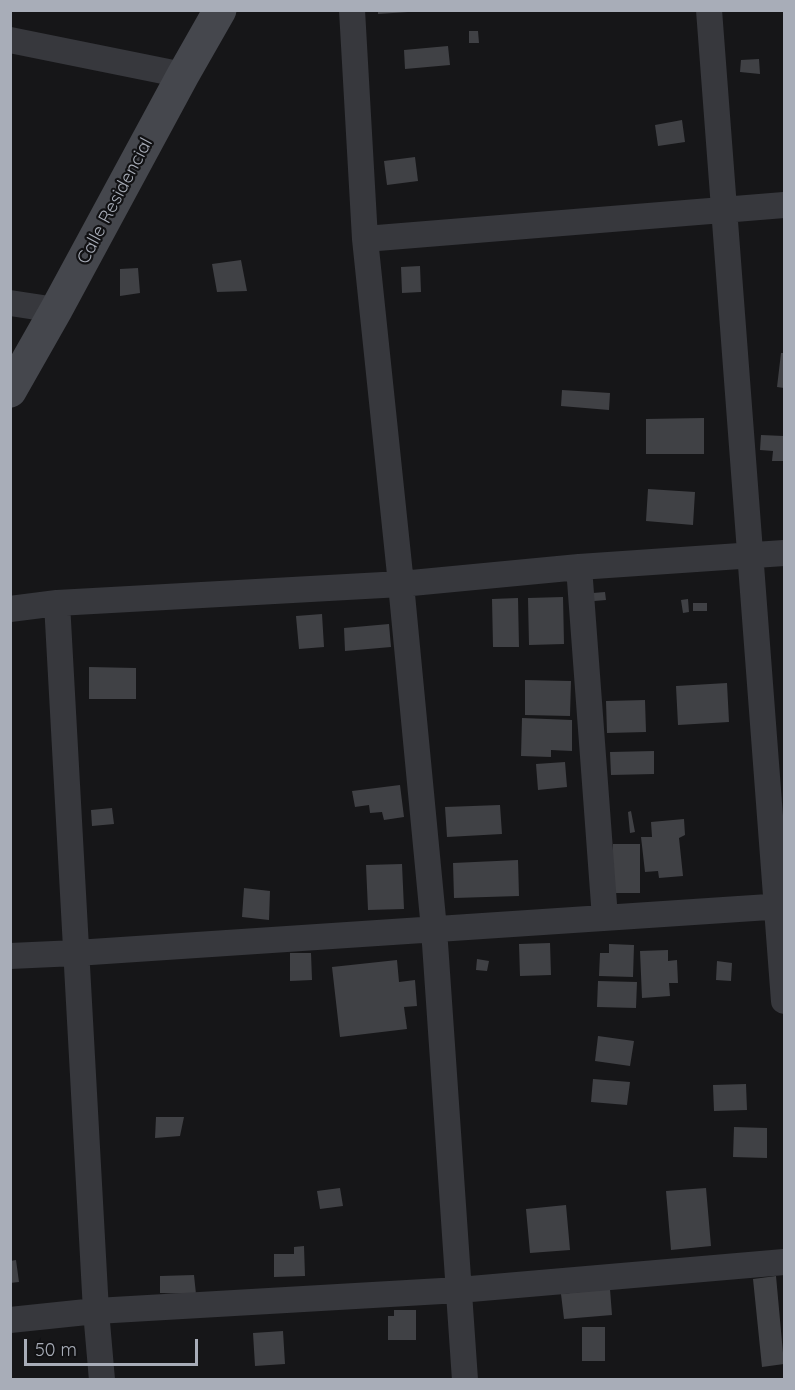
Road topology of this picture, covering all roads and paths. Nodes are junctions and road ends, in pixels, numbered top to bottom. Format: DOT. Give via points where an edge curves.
graph roads {
  1 [pos="220,10"];
  2 [pos="352,10"];
  3 [pos="709,10"];
  4 [pos="10,40"];
  5 [pos="183,75"];
  6 [pos="784,206"];
  7 [pos="724,209"];
  8 [pos="365,239"];
  9 [pos="10,303"];
  10 [pos="57,310"];
  11 [pos="10,392"];
  12 [pos="784,553"];
  13 [pos="750,555"];
  14 [pos="579,567"];
  15 [pos="401,584"];
  16 [pos="57,603"];
  17 [pos="10,609"];
  18 [pos="781,906"];
  19 [pos="605,918"];
  20 [pos="434,929"];
  21 [pos="76,953"];
  22 [pos="10,956"];
  23 [pos="784,1001"];
  24 [pos="784,1262"];
  25 [pos="459,1290"];
  26 [pos="96,1311"];
  27 [pos="10,1320"];
  28 [pos="102,1380"];
  29 [pos="465,1380"];
  1 -- 5 [label="main road, Calle Residencial"];
  2 -- 8 [label="street"];
  3 -- 7 [label="street"];
  4 -- 5 [label="street"];
  5 -- 10 [label="main road, Calle Residencial"];
  6 -- 7 [label="street"];
  7 -- 8 [label="street"];
  7 -- 13 [label="street"];
  8 -- 15 [label="street"];
  9 -- 10 [label="street"];
  10 -- 11 [label="main road, Calle Residencial"];
  12 -- 13 [label="street"];
  13 -- 14 [label="street"];
  13 -- 18 [label="street"];
  14 -- 15 [label="street"];
  14 -- 19 [label="street"];
  15 -- 16 [label="street"];
  15 -- 20 [label="street"];
  16 -- 17 [label="street"];
  16 -- 21 [label="street"];
  18 -- 19 [label="street"];
  18 -- 23 [label="street"];
  19 -- 20 [label="street"];
  20 -- 21 [label="street"];
  20 -- 25 [label="street"];
  21 -- 22 [label="street"];
  21 -- 26 [label="street"];
  24 -- 25 [label="street"];
  25 -- 26 [label="street"];
  25 -- 29 [label="street"];
  26 -- 27 [label="street"];
  26 -- 28 [label="street"];
}
